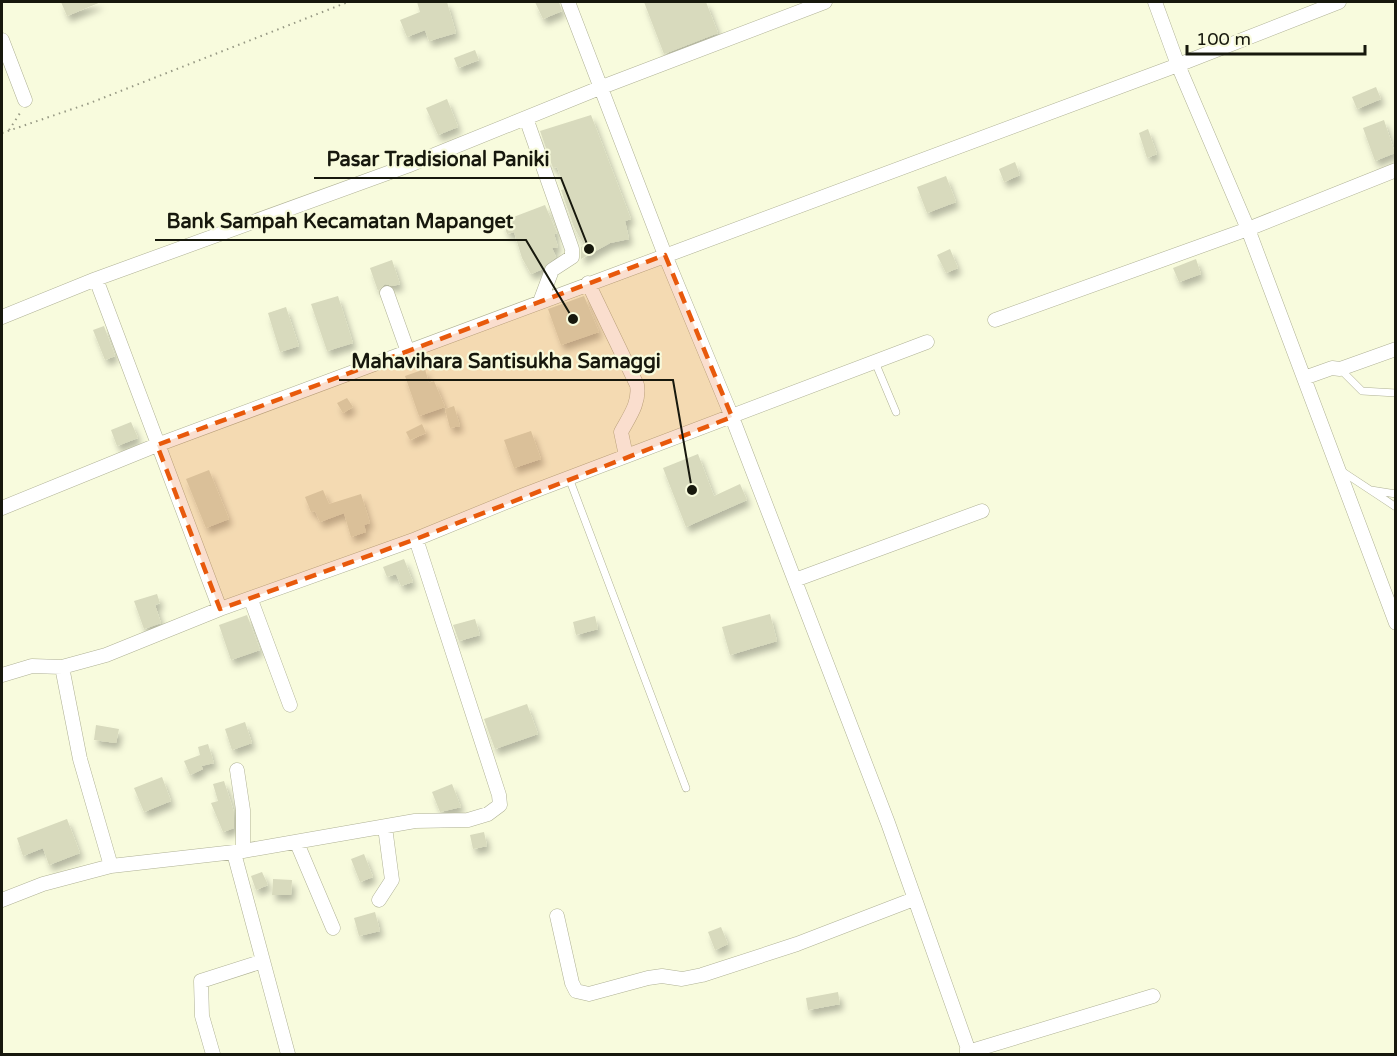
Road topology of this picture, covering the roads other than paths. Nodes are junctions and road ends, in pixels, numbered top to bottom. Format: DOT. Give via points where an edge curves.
graph roads {
  1 [pos="568,2"];
  2 [pos="825,2"];
  3 [pos="1155,2"];
  4 [pos="1339,2"];
  5 [pos="2,40"];
  6 [pos="1178,65"];
  7 [pos="602,87"];
  8 [pos="24,100"];
  9 [pos="526,118"];
  10 [pos="1395,170"];
  11 [pos="1248,229"];
  12 [pos="664,255"];
  13 [pos="96,279"];
  14 [pos="588,283"];
  15 [pos="387,293"];
  16 [pos="540,302"];
  17 [pos="2,317"];
  18 [pos="995,320"];
  19 [pos="927,342"];
  20 [pos="1395,350"];
  21 [pos="408,352"];
  22 [pos="875,362"];
  23 [pos="1340,369"];
  24 [pos="1304,378"];
  25 [pos="1395,393"];
  26 [pos="896,412"];
  27 [pos="732,417"];
  28 [pos="157,445"];
  29 [pos="626,456"];
  30 [pos="1340,470"];
  31 [pos="569,477"];
  32 [pos="1371,490"];
  33 [pos="1395,494"];
  34 [pos="1395,507"];
  35 [pos="2,508"];
  36 [pos="982,511"];
  37 [pos="416,539"];
  38 [pos="795,580"];
  39 [pos="251,600"];
  40 [pos="220,609"];
  41 [pos="1395,623"];
  42 [pos="62,667"];
  43 [pos="2,675"];
  44 [pos="290,705"];
  45 [pos="237,770"];
  46 [pos="686,788"];
  47 [pos="385,827"];
  48 [pos="297,843"];
  49 [pos="239,852"];
  50 [pos="111,866"];
  51 [pos="914,898"];
  52 [pos="2,900"];
  53 [pos="379,900"];
  54 [pos="557,916"];
  55 [pos="333,928"];
  56 [pos="263,961"];
  57 [pos="1153,996"];
  58 [pos="967,1053"];
  59 [pos="213,1054"];
  60 [pos="288,1054"];
  1 -- 7 [label="street"];
  2 -- 7 [label="street"];
  3 -- 6 [label="street"];
  4 -- 6 [label="street"];
  5 -- 8 [label="street"];
  6 -- 11 [label="street"];
  6 -- 12 [label="street"];
  7 -- 9 [label="street"];
  7 -- 12 [label="street"];
  9 -- 13 [label="street" via="407,166"];
  9 -- 16 [label="street" via="572,249 572,257 552,270"];
  10 -- 11 [label="street"];
  11 -- 18 [label="street"];
  11 -- 24 [label="street"];
  12 -- 14 [label="street"];
  12 -- 27 [label="street"];
  13 -- 17 [label="street"];
  13 -- 28 [label="street"];
  14 -- 16 [label="street"];
  14 -- 29 [label="street" via="637,385 632,414 621,432"];
  15 -- 21 [label="street"];
  16 -- 21 [label="street"];
  19 -- 22 [label="street"];
  20 -- 23 [label="street"];
  21 -- 28 [label="street"];
  22 -- 26 [label="lane"];
  22 -- 27 [label="street"];
  23 -- 24 [label="street"];
  23 -- 25 [label="lane" via="1362,391"];
  24 -- 30 [label="street"];
  27 -- 29 [label="street"];
  27 -- 38 [label="street"];
  28 -- 35 [label="street"];
  28 -- 40 [label="street"];
  29 -- 31 [label="street"];
  30 -- 32 [label="lane"];
  30 -- 41 [label="street"];
  31 -- 37 [label="street"];
  31 -- 46 [label="lane"];
  32 -- 33 [label="lane"];
  32 -- 34 [label="lane"];
  36 -- 38 [label="street"];
  37 -- 39 [label="street"];
  37 -- 47 [label="street" via="500,805 488,814 468,820"];
  38 -- 51 [label="street"];
  39 -- 40 [label="street"];
  39 -- 44 [label="street"];
  40 -- 42 [label="street" via="106,655"];
  42 -- 43 [label="street" via="32,666"];
  42 -- 50 [label="street" via="80,759"];
  45 -- 49 [label="street" via="243,810"];
  47 -- 48 [label="street"];
  47 -- 53 [label="street" via="392,880"];
  48 -- 49 [label="street"];
  48 -- 55 [label="street"];
  49 -- 50 [label="street"];
  49 -- 56 [label="street"];
  50 -- 52 [label="street" via="43,884"];
  51 -- 54 [label="street" via="797,944 702,975 648,978 589,994 576,991 572,983"];
  51 -- 58 [label="street"];
  56 -- 59 [label="street" via="201,981 202,1016"];
  56 -- 60 [label="street"];
  57 -- 58 [label="street"];
}
